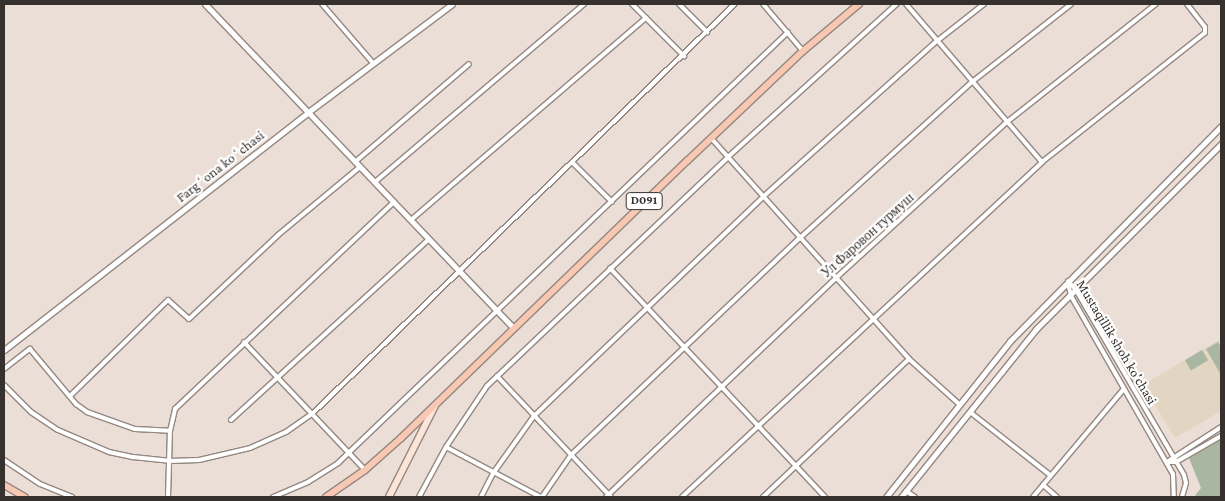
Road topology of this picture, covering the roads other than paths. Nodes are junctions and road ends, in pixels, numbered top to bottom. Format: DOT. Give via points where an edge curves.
graph roads {
  1 [pos="205,4"];
  2 [pos="322,4"];
  3 [pos="452,4"];
  4 [pos="584,4"];
  5 [pos="632,4"];
  6 [pos="679,4"];
  7 [pos="735,4"];
  8 [pos="763,4"];
  9 [pos="860,4"];
  10 [pos="897,4"];
  11 [pos="906,4"];
  12 [pos="984,4"];
  13 [pos="1070,4"];
  14 [pos="1156,4"];
  15 [pos="1187,4"];
  16 [pos="646,18"];
  17 [pos="707,32"];
  18 [pos="788,32"];
  19 [pos="937,41"];
  20 [pos="803,51"];
  21 [pos="684,56"];
  22 [pos="373,63"];
  23 [pos="468,64"];
  24 [pos="972,82"];
  25 [pos="306,113"];
  26 [pos="1007,122"];
  27 [pos="1221,126"];
  28 [pos="711,138"];
  29 [pos="1221,144"];
  30 [pos="728,157"];
  31 [pos="355,162"];
  32 [pos="1042,162"];
  33 [pos="573,163"];
  34 [pos="360,167"];
  35 [pos="375,182"];
  36 [pos="764,196"];
  37 [pos="394,202"];
  38 [pos="612,202"];
  39 [pos="411,220"];
  40 [pos="801,237"];
  41 [pos="429,239"];
  42 [pos="610,268"];
  43 [pos="460,272"];
  44 [pos="837,277"];
  45 [pos="1068,281"];
  46 [pos="1076,290"];
  47 [pos="1071,296"];
  48 [pos="1051,298"];
  49 [pos="648,308"];
  50 [pos="1055,311"];
  51 [pos="498,312"];
  52 [pos="872,318"];
  53 [pos="513,327"];
  54 [pos="244,342"];
  55 [pos="685,347"];
  56 [pos="4,350"];
  57 [pos="909,359"];
  58 [pos="4,369"];
  59 [pos="497,376"];
  60 [pos="278,378"];
  61 [pos="4,385"];
  62 [pos="722,386"];
  63 [pos="1122,390"];
  64 [pos="71,395"];
  65 [pos="959,404"];
  66 [pos="435,406"];
  67 [pos="970,412"];
  68 [pos="312,414"];
  69 [pos="534,416"];
  70 [pos="231,420"];
  71 [pos="758,425"];
  72 [pos="1221,427"];
  73 [pos="170,431"];
  74 [pos="1221,436"];
  75 [pos="446,447"];
  76 [pos="349,453"];
  77 [pos="571,455"];
  78 [pos="1173,456"];
  79 [pos="4,460"];
  80 [pos="169,461"];
  81 [pos="1167,462"];
  82 [pos="1176,462"];
  83 [pos="796,465"];
  84 [pos="365,470"];
  85 [pos="494,472"];
  86 [pos="1050,475"];
  87 [pos="4,485"];
  88 [pos="1043,485"];
  89 [pos="906,491"];
  90 [pos="609,496"];
  91 [pos="825,496"];
  92 [pos="25,497"];
  93 [pos="72,497"];
  94 [pos="168,497"];
  95 [pos="273,497"];
  96 [pos="326,497"];
  97 [pos="389,497"];
  98 [pos="419,497"];
  99 [pos="481,497"];
  100 [pos="541,497"];
  101 [pos="682,497"];
  102 [pos="763,497"];
  103 [pos="886,497"];
  104 [pos="901,497"];
  105 [pos="915,497"];
  106 [pos="1034,497"];
  107 [pos="1056,497"];
  108 [pos="1174,497"];
  109 [pos="1182,497"];
  1 -- 25 [label="street"];
  2 -- 22 [label="street"];
  3 -- 22 [label="street, Fargʻona koʻchasi"];
  4 -- 35 [label="street"];
  5 -- 16 [label="street"];
  6 -- 17 [label="street"];
  7 -- 17 [label="street"];
  8 -- 18 [label="street"];
  9 -- 20 [label="main road, D091"];
  10 -- 30 [label="street"];
  11 -- 19 [label="street"];
  12 -- 19 [label="street"];
  13 -- 24 [label="street"];
  14 -- 26 [label="street, Ул Фаровон турмуш"];
  15 -- 32 [label="street" via="1205,28 1205,34"];
  16 -- 21 [label="street"];
  16 -- 39 [label="street"];
  17 -- 21 [label="street"];
  18 -- 20 [label="street"];
  18 -- 38 [label="street"];
  19 -- 24 [label="street"];
  19 -- 36 [label="street"];
  20 -- 28 [label="main road, D091"];
  21 -- 33 [label="street"];
  22 -- 25 [label="street, Fargʻona koʻchasi"];
  23 -- 31 [label="street"];
  24 -- 26 [label="street"];
  24 -- 40 [label="street"];
  25 -- 31 [label="street"];
  25 -- 56 [label="street, Fargʻona koʻchasi"];
  26 -- 32 [label="street"];
  26 -- 44 [label="street, Ул Фаровон турмуш"];
  27 -- 45 [label="street"];
  28 -- 30 [label="street"];
  28 -- 53 [label="main road, D091"];
  29 -- 46 [label="street"];
  30 -- 36 [label="street"];
  30 -- 42 [label="street"];
  31 -- 34 [label="street"];
  32 -- 52 [label="street"];
  33 -- 38 [label="street"];
  33 -- 43 [label="street"];
  34 -- 35 [label="street"];
  34 -- 64 [label="street" via="278,235 191,317 187,319 168,300"];
  35 -- 37 [label="street"];
  36 -- 40 [label="street"];
  36 -- 49 [label="street"];
  37 -- 39 [label="street"];
  37 -- 54 [label="street"];
  38 -- 51 [label="street"];
  39 -- 41 [label="street"];
  40 -- 44 [label="street"];
  40 -- 55 [label="street"];
  41 -- 43 [label="street"];
  41 -- 60 [label="street"];
  42 -- 49 [label="street"];
  42 -- 59 [label="street"];
  43 -- 51 [label="street"];
  43 -- 68 [label="street"];
  44 -- 52 [label="street"];
  44 -- 62 [label="street, Ул Фаровон турмуш"];
  45 -- 46 [label="street, Mustaqillik shoh ko'chasi"];
  45 -- 47 [label="street, Mustaqillik shoh ko'chasi"];
  45 -- 48 [label="street"];
  46 -- 47 [label="street"];
  46 -- 78 [label="street, Mustaqillik shoh ko'chasi"];
  47 -- 50 [label="street"];
  47 -- 63 [label="street, Mustaqillik shoh ko'chasi"];
  48 -- 50 [label="street" via="1056,302"];
  48 -- 65 [label="street" via="1010,341"];
  49 -- 55 [label="street"];
  49 -- 69 [label="street"];
  50 -- 67 [label="street" via="1036,329"];
  51 -- 53 [label="street"];
  51 -- 76 [label="street"];
  52 -- 57 [label="street"];
  52 -- 71 [label="street"];
  53 -- 66 [label="main road, D091"];
  54 -- 60 [label="street"];
  54 -- 73 [label="street" via="175,409"];
  55 -- 62 [label="street"];
  55 -- 77 [label="street"];
  57 -- 65 [label="street"];
  57 -- 83 [label="street"];
  58 -- 64 [label="street" via="30,349"];
  59 -- 69 [label="street"];
  59 -- 75 [label="street"];
  60 -- 68 [label="street"];
  60 -- 70 [label="street"];
  61 -- 80 [label="street" via="31,412 86,444 133,457"];
  62 -- 71 [label="street"];
  62 -- 90 [label="street, Ул Фаровон турмуш"];
  63 -- 81 [label="street, Mustaqillik shoh ko'chasi"];
  63 -- 86 [label="street"];
  64 -- 73 [label="street" via="87,412 107,420 135,429"];
  65 -- 103 [label="street"];
  66 -- 84 [label="main road, D091"];
  66 -- 97 [label="main road"];
  67 -- 86 [label="street"];
  67 -- 89 [label="street"];
  68 -- 76 [label="street"];
  68 -- 80 [label="street" via="286,432 250,448 199,460"];
  69 -- 77 [label="street"];
  69 -- 85 [label="street"];
  71 -- 83 [label="street"];
  71 -- 101 [label="street"];
  72 -- 78 [label="street"];
  73 -- 80 [label="street"];
  74 -- 82 [label="street"];
  75 -- 85 [label="street"];
  75 -- 98 [label="street"];
  76 -- 84 [label="street"];
  76 -- 95 [label="street" via="308,482"];
  77 -- 90 [label="street"];
  77 -- 100 [label="street"];
  78 -- 81 [label="street"];
  78 -- 82 [label="street, Mustaqillik shoh ko'chasi"];
  79 -- 93 [label="street" via="40,484"];
  80 -- 94 [label="street"];
  81 -- 82 [label="street"];
  81 -- 108 [label="street, Mustaqillik shoh ko'chasi" via="1176,488"];
  82 -- 109 [label="street, Mustaqillik shoh ko'chasi" via="1186,483"];
  83 -- 91 [label="street"];
  83 -- 102 [label="street"];
  84 -- 96 [label="main road, D091"];
  85 -- 99 [label="street"];
  85 -- 100 [label="street"];
  86 -- 88 [label="street"];
  87 -- 92 [label="main road"];
  88 -- 106 [label="street"];
  88 -- 107 [label="street"];
  89 -- 104 [label="street"];
  89 -- 105 [label="street"];
}
